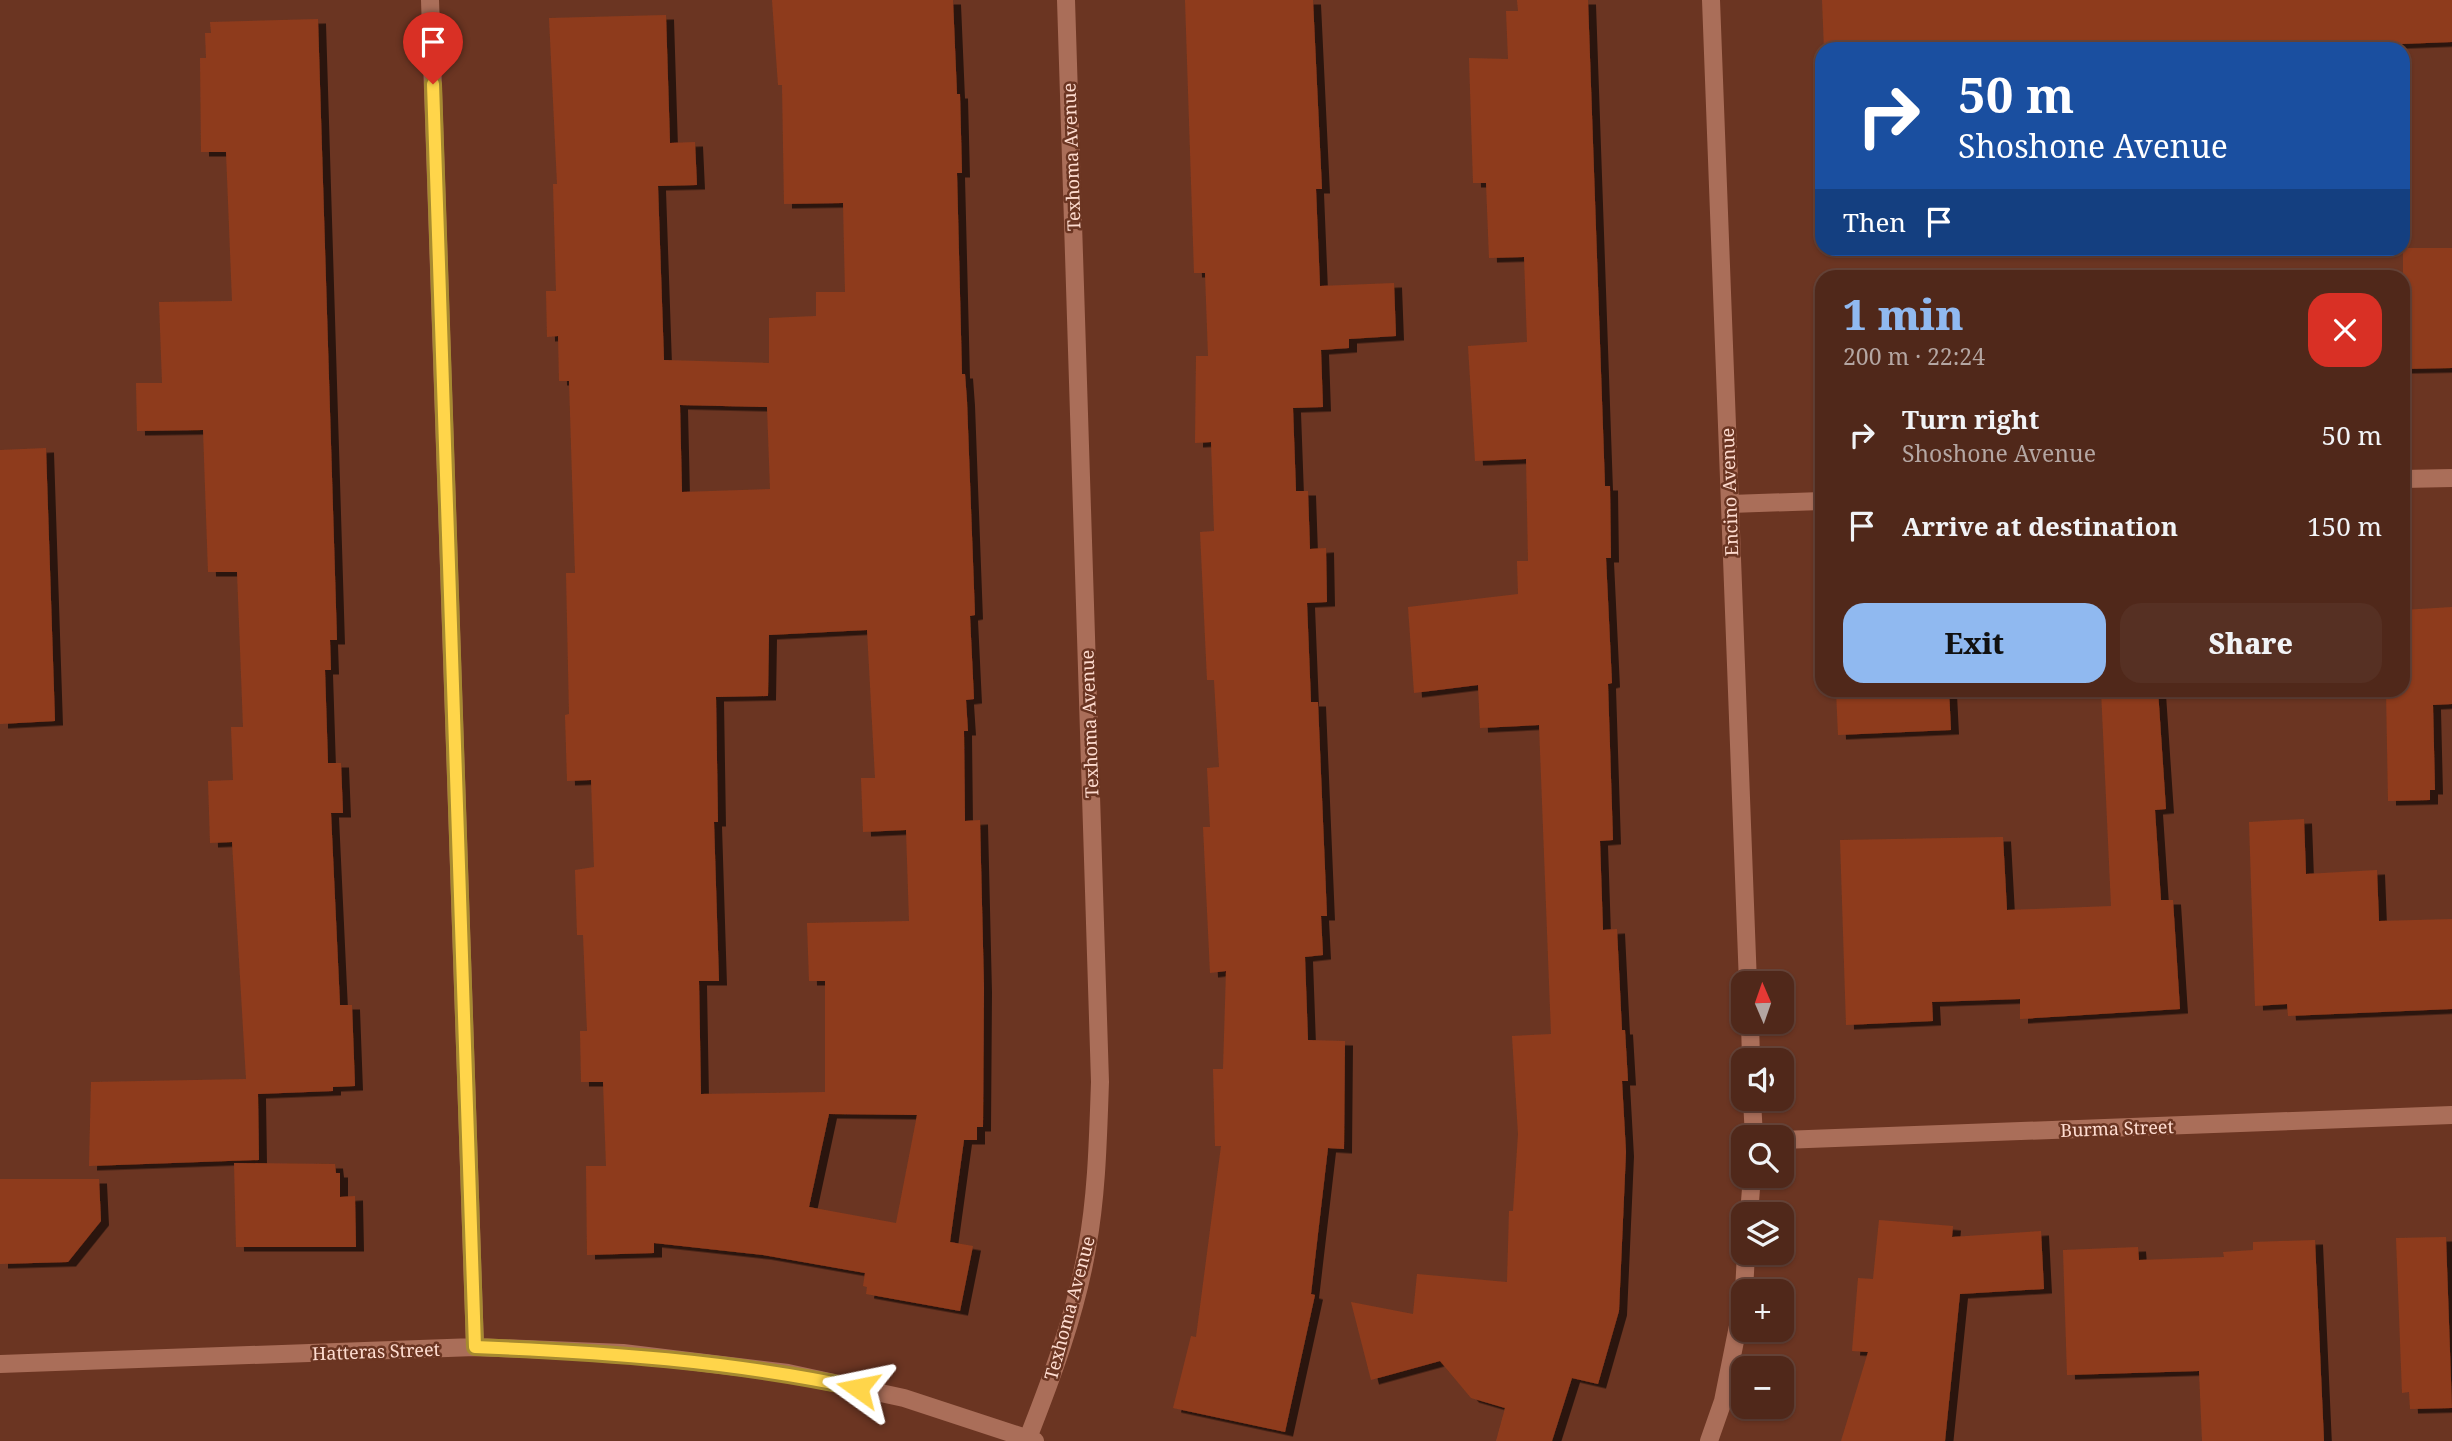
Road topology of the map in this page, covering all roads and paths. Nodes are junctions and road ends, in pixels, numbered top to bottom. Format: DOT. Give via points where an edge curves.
graph roads {
  1 [pos="430,0"];
  2 [pos="1066,0"];
  3 [pos="1711,0"];
  4 [pos="2452,478"];
  5 [pos="2410,480"];
  6 [pos="1815,501"];
  7 [pos="1730,504"];
  8 [pos="1748,971"];
  9 [pos="2452,1115"];
  10 [pos="1794,1140"];
  11 [pos="1735,1342"];
  12 [pos="475,1347"];
  13 [pos="0,1364"];
  14 [pos="1032,1439"];
  15 [pos="1709,1441"];
  1 -- 12 [label="street"];
  2 -- 14 [label="street, Texhoma Avenue" via="1100,1082 1097,1169 1087,1250"];
  3 -- 7 [label="street, Encino Avenue"];
  4 -- 5 [label="street"];
  6 -- 7 [label="street"];
  7 -- 8 [label="street, Encino Avenue"];
  9 -- 10 [label="street, Burma Street"];
  11 -- 15 [label="street"];
  12 -- 13 [label="street, Hatteras Street"];
  12 -- 14 [label="street, Hatteras Street" via="623,1353 788,1373 904,1398"];
}
